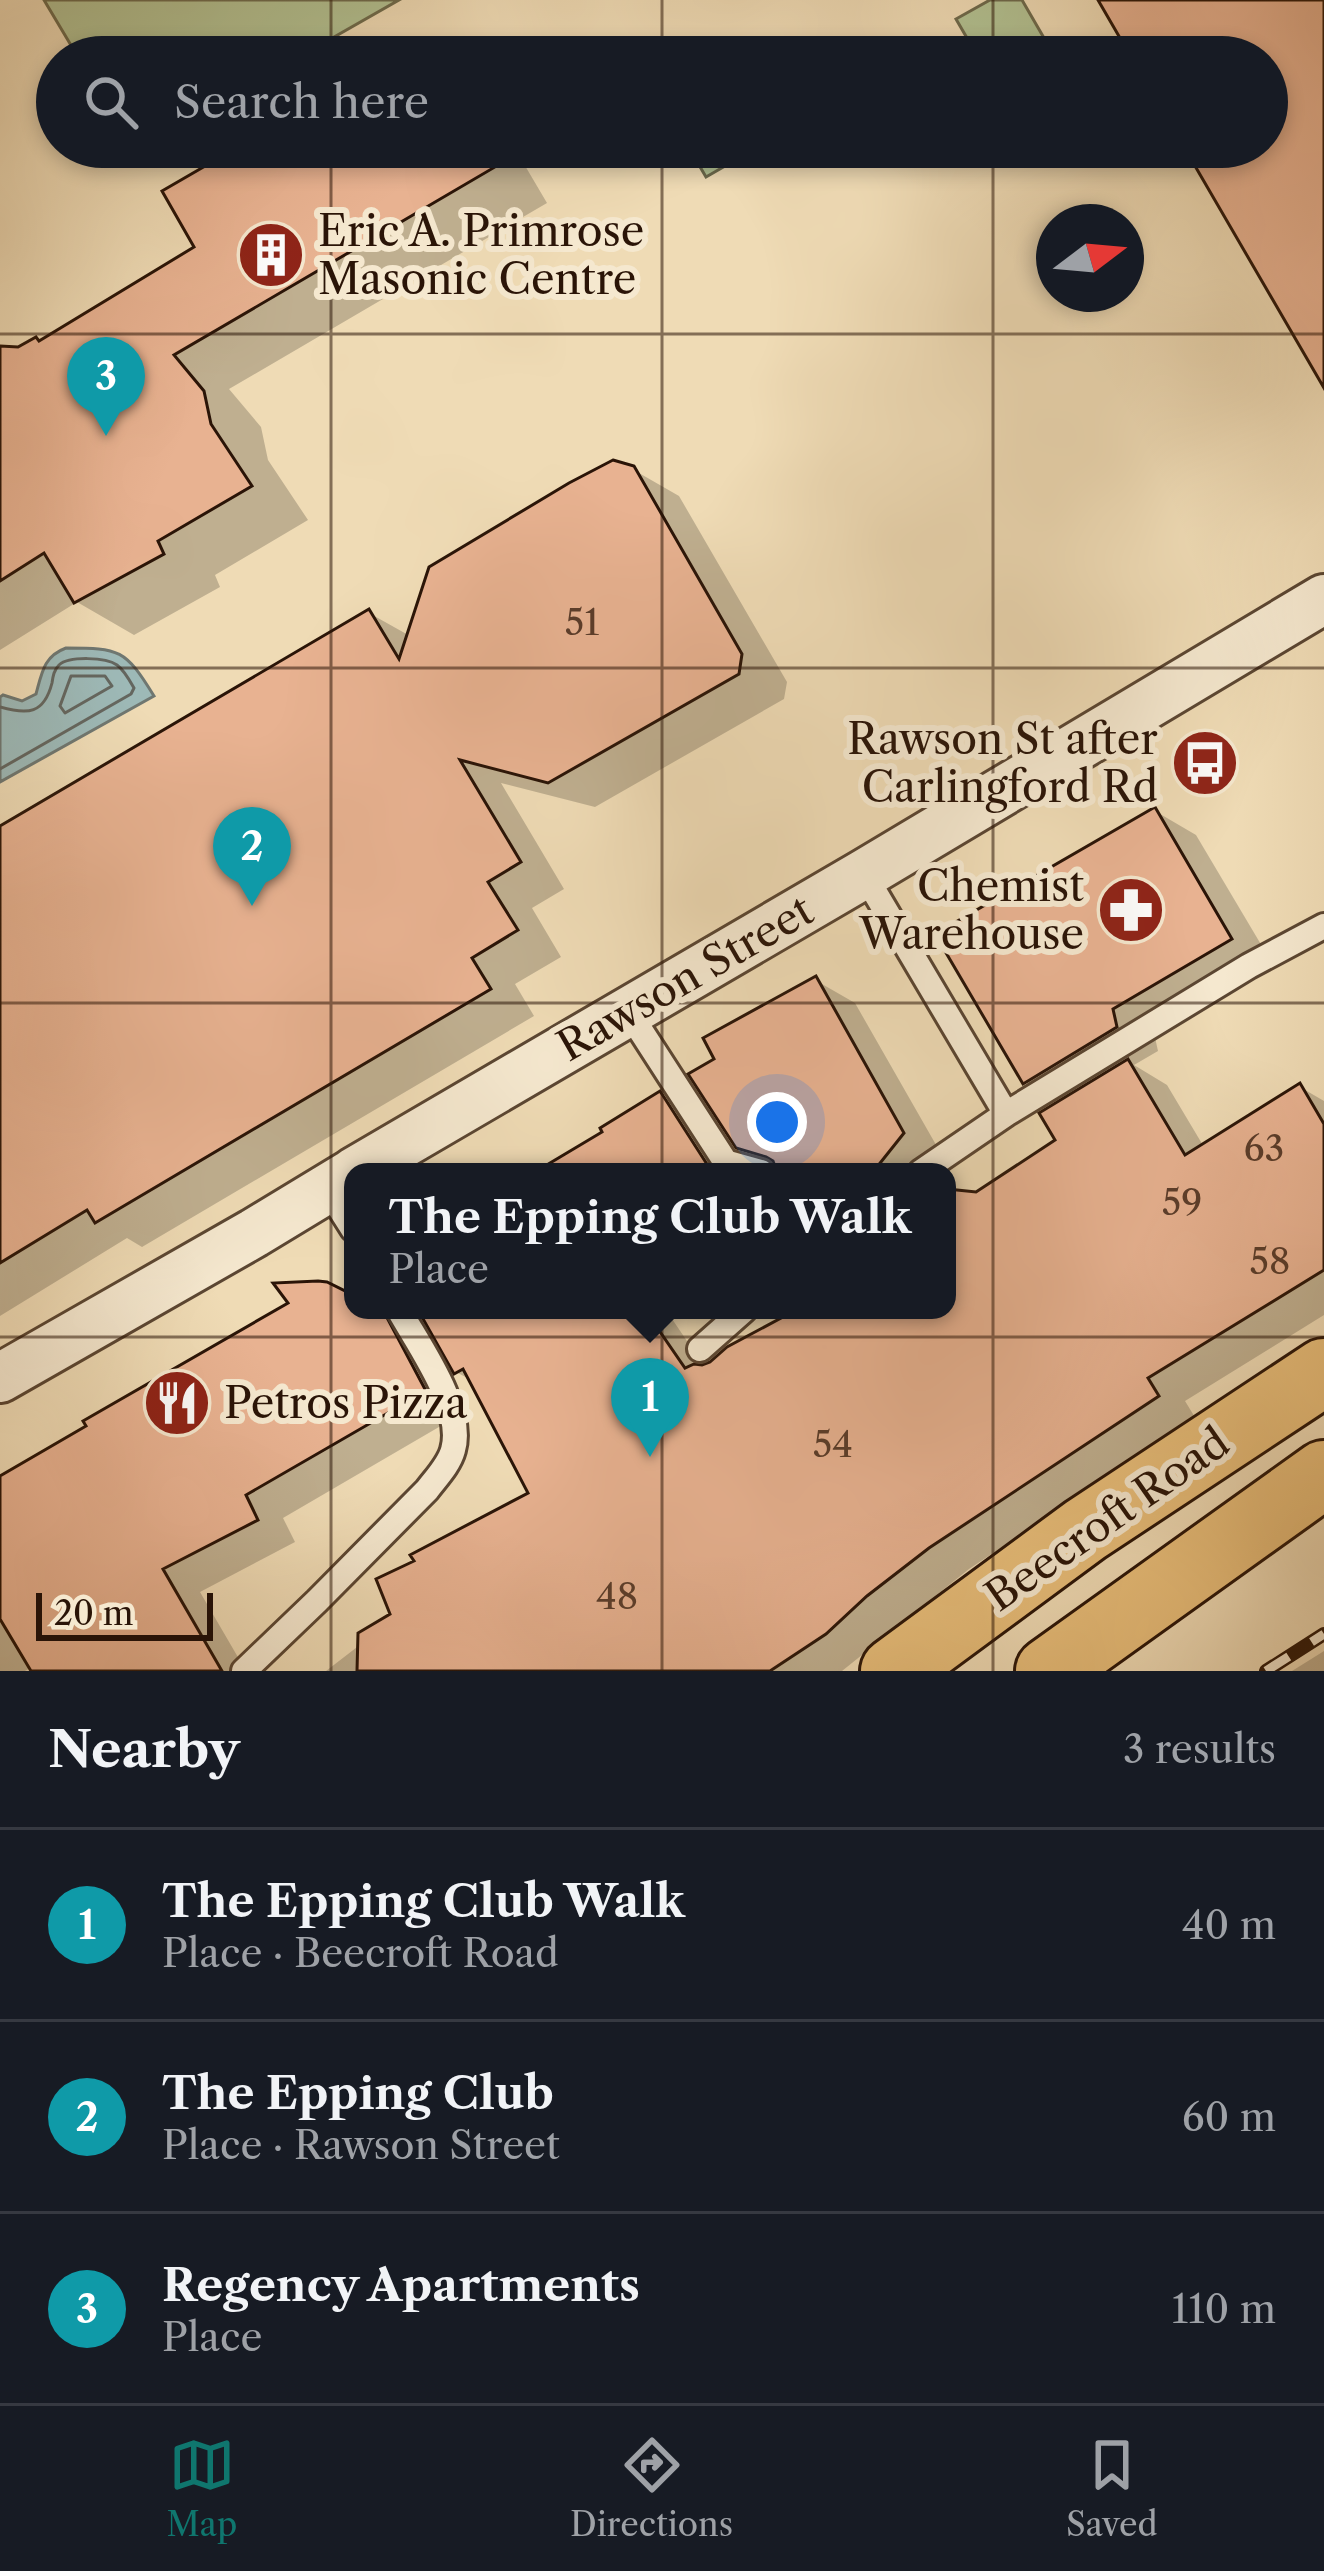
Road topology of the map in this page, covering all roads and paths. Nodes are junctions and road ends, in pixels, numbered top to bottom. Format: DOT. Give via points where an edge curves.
graph roads {
  1 [pos="1324,599"];
  2 [pos="864,874"];
  3 [pos="1324,926"];
  4 [pos="628,1011"];
  5 [pos="1006,1114"];
  6 [pos="370,1163"];
  7 [pos="725,1163"];
  8 [pos="934,1163"];
  9 [pos="344,1179"];
  10 [pos="404,1319"];
  11 [pos="734,1319"];
  12 [pos="700,1348"];
  13 [pos="1324,1372"];
  14 [pos="0,1378"];
  15 [pos="1324,1474"];
  16 [pos="244,1671"];
  17 [pos="894,1671"];
  18 [pos="1049,1671"];
  1 -- 2 [label="street, Rawson Street"];
  2 -- 4 [label="street, Rawson Street"];
  2 -- 5 [label="lane"];
  3 -- 5 [label="lane"];
  4 -- 6 [label="street, Rawson Street"];
  4 -- 7 [label="lane"];
  5 -- 8 [label="lane"];
  9 -- 14 [label="street, Rawson Street"];
  10 -- 16 [label="lane" via="448,1400 453,1450 427,1490"];
  11 -- 12 [label="lane"];
  13 -- 17 [label="main road, Beecroft Road" via="1084,1531"];
  15 -- 18 [label="main road, Beecroft Road"];
}
